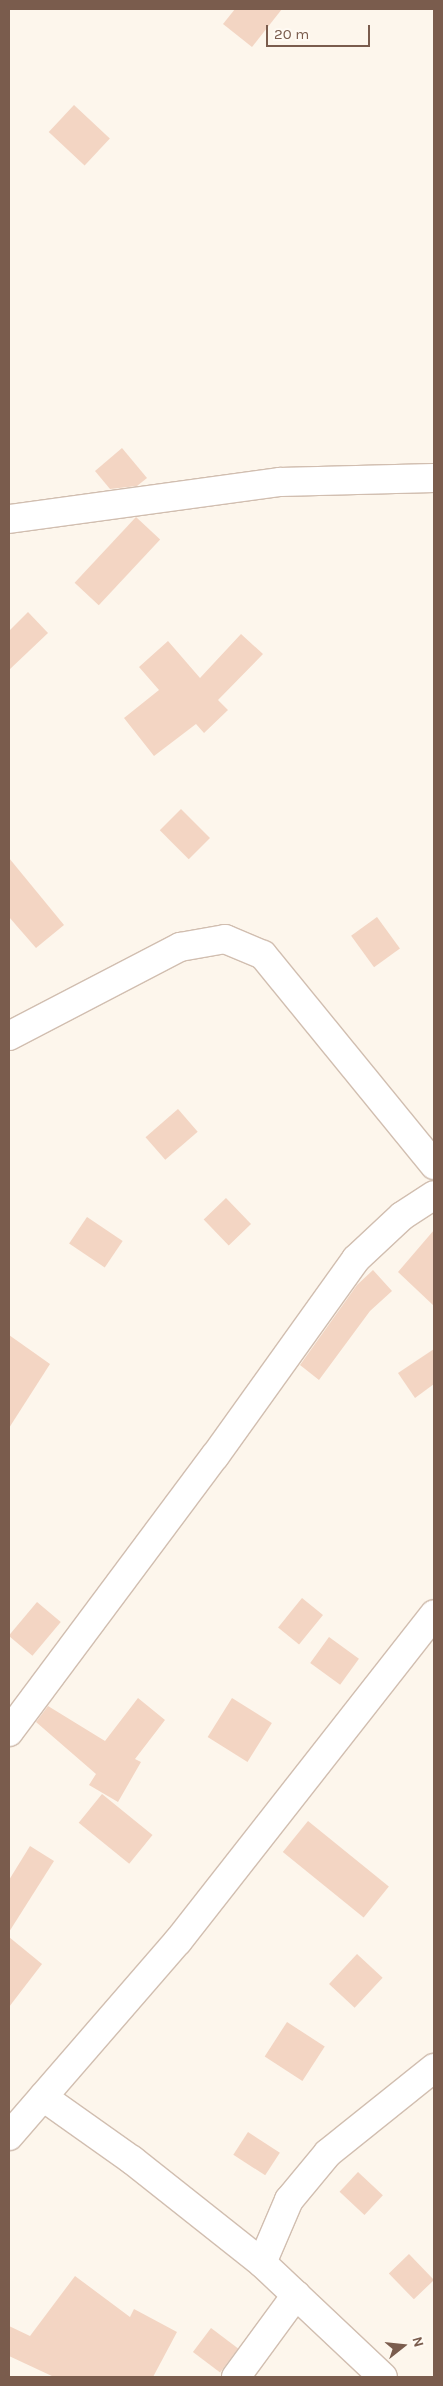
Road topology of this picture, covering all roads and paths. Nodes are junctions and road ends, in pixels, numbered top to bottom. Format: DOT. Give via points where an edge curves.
graph roads {
  1 [pos="434,478"];
  2 [pos="9,519"];
  3 [pos="9,1036"];
  4 [pos="434,1165"];
  5 [pos="434,1195"];
  6 [pos="434,1614"];
  7 [pos="9,1732"];
  8 [pos="434,2068"];
  9 [pos="43,2097"];
  10 [pos="9,2136"];
  11 [pos="262,2262"];
  12 [pos="296,2295"];
  13 [pos="236,2377"];
  14 [pos="383,2377"];
  1 -- 2 [label="street" via="280,482"];
  3 -- 4 [label="street" via="180,947 225,939 263,955"];
  5 -- 7 [label="street" via="402,1216 356,1259 215,1456"];
  6 -- 9 [label="street" via="178,1941"];
  8 -- 11 [label="street" via="328,2153 289,2200"];
  9 -- 10 [label="street"];
  9 -- 11 [label="street" via="132,2160"];
  11 -- 12 [label="street"];
  12 -- 13 [label="street"];
  12 -- 14 [label="street"];
}
